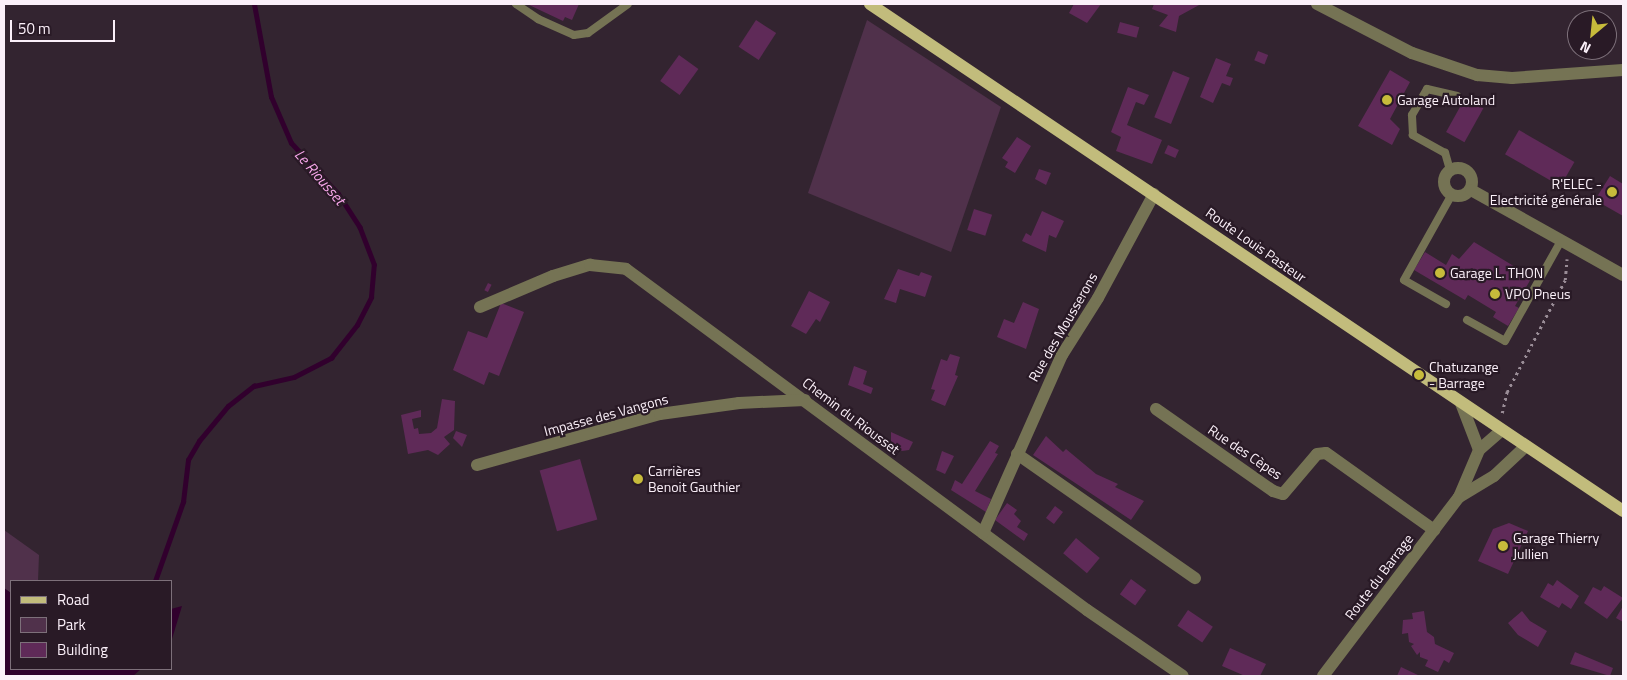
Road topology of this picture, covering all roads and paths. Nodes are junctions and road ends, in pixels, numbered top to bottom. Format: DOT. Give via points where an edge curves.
graph roads {
  1 [pos="516,4"];
  2 [pos="628,4"];
  3 [pos="870,4"];
  4 [pos="1317,4"];
  5 [pos="1623,70"];
  6 [pos="1457,96"];
  7 [pos="1450,170"];
  8 [pos="1471,190"];
  9 [pos="1154,194"];
  10 [pos="1452,194"];
  11 [pos="1564,243"];
  12 [pos="1623,275"];
  13 [pos="1446,304"];
  14 [pos="480,307"];
  15 [pos="1467,320"];
  16 [pos="805,400"];
  17 [pos="1461,403"];
  18 [pos="1156,409"];
  19 [pos="1500,428"];
  20 [pos="1526,446"];
  21 [pos="1479,450"];
  22 [pos="1017,454"];
  23 [pos="478,466"];
  24 [pos="1459,497"];
  25 [pos="1623,511"];
  26 [pos="1434,530"];
  27 [pos="982,533"];
  28 [pos="1195,578"];
  29 [pos="1183,676"];
  30 [pos="1323,676"];
  1 -- 2 [label="lane" via="538,19 574,35 588,33"];
  3 -- 9 [label="main road, Route Louis Pasteur"];
  4 -- 5 [label="street" via="1412,53 1477,75 1512,78"];
  6 -- 7 [label="lane" via="1427,89 1412,115 1413,135 1445,154"];
  7 -- 8 [label="street" via="1460,168 1468,171 1473,180"];
  7 -- 10 [label="street" via="1444,182"];
  8 -- 10 [label="street" via="1466,194"];
  8 -- 11 [label="street"];
  9 -- 17 [label="main road, Route Louis Pasteur"];
  9 -- 22 [label="street, Rue des Mousserons" via="1098,298 1062,355"];
  10 -- 13 [label="lane" via="1404,280"];
  11 -- 12 [label="street"];
  11 -- 15 [label="lane" via="1505,340"];
  11 -- 19 [label="path" via="1565,280 1507,392"];
  14 -- 16 [label="street, Chemin du Riousset" via="553,276 590,265 626,269"];
  16 -- 23 [label="street, Impasse des Vangons" via="739,403 660,414"];
  16 -- 27 [label="street, Chemin du Riousset"];
  17 -- 19 [label="main road, Route Louis Pasteur"];
  17 -- 21 [label="street"];
  18 -- 26 [label="street, Rue des Cèpes" via="1273,491 1283,494 1318,454 1326,453"];
  19 -- 20 [label="main road, Route Louis Pasteur"];
  19 -- 21 [label="street, Route du Barrage"];
  20 -- 24 [label="street, Route du Barrage" via="1494,476"];
  20 -- 25 [label="main road, Route Louis Pasteur"];
  21 -- 24 [label="street, Route du Barrage"];
  22 -- 27 [label="street, Rue des Mousserons"];
  22 -- 28 [label="street"];
  24 -- 26 [label="street, Route du Barrage"];
  26 -- 30 [label="street, Route du Barrage"];
  27 -- 29 [label="street, Chemin du Riousset"];
}
